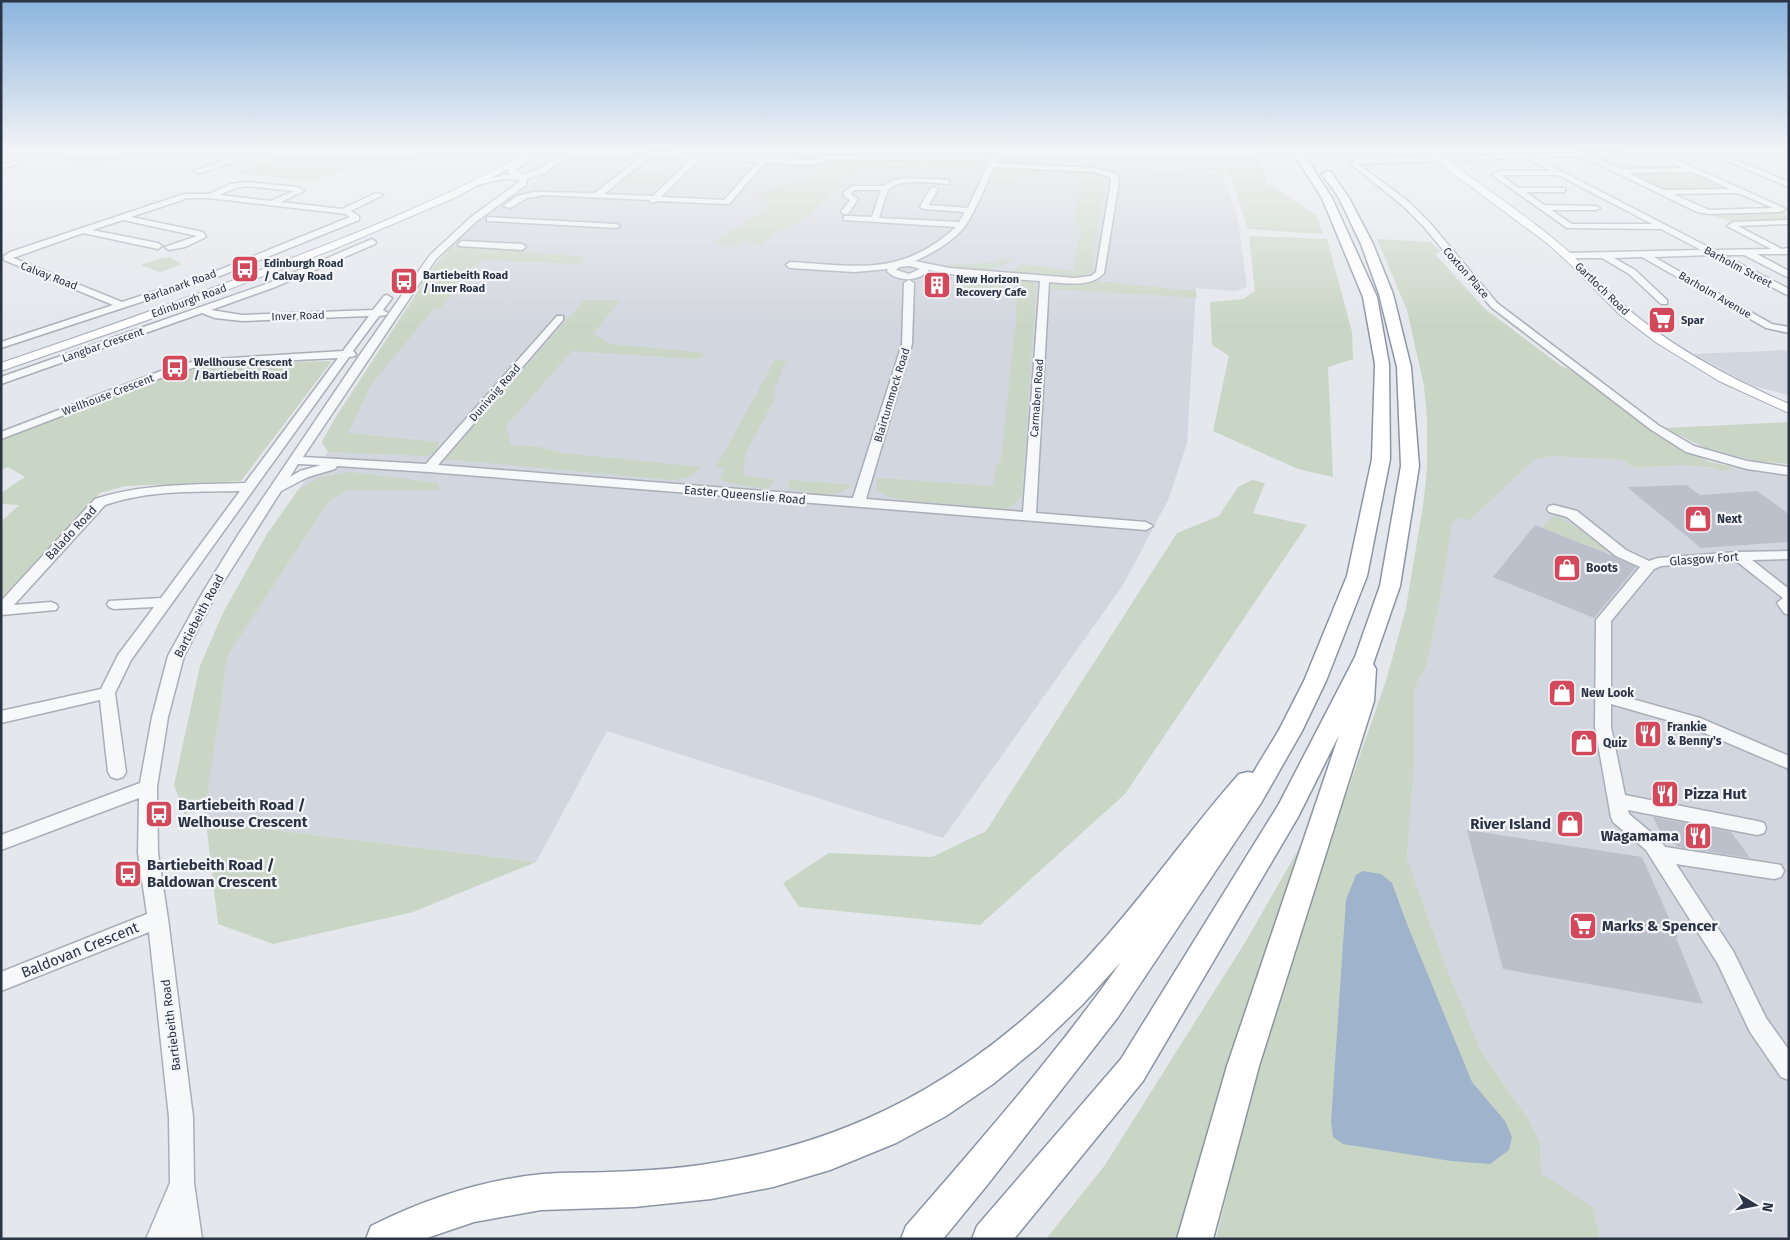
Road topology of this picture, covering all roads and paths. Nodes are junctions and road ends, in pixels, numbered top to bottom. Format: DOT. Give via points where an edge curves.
graph roads {
  1 [pos="147,209"];
  2 [pos="317,209"];
  3 [pos="348,209"];
  4 [pos="401,209"];
  5 [pos="414,209"];
  6 [pos="488,209"];
  7 [pos="503,209"];
  8 [pos="849,209"];
  9 [pos="878,209"];
  10 [pos="957,209"];
  11 [pos="1110,209"];
  12 [pos="1332,209"];
  13 [pos="1349,209"];
  14 [pos="1411,209"];
  15 [pos="1507,209"];
  16 [pos="1544,209"];
  17 [pos="1628,209"];
  18 [pos="1702,209"];
  19 [pos="1782,209"];
  20 [pos="970,210"];
  21 [pos="342,212"];
  22 [pos="122,218"];
  23 [pos="490,219"];
  24 [pos="875,220"];
  25 [pos="1789,222"];
  26 [pos="483,225"];
  27 [pos="962,225"];
  28 [pos="616,226"];
  29 [pos="1664,228"];
  30 [pos="82,231"];
  31 [pos="466,241"];
  32 [pos="372,242"];
  33 [pos="158,246"];
  34 [pos="169,247"];
  35 [pos="522,247"];
  36 [pos="1785,251"];
  37 [pos="1711,252"];
  38 [pos="1744,252"];
  39 [pos="924,254"];
  40 [pos="1643,254"];
  41 [pos="1604,255"];
  42 [pos="1569,256"];
  43 [pos="4,259"];
  44 [pos="790,265"];
  45 [pos="897,269"];
  46 [pos="921,269"];
  47 [pos="1789,275"];
  48 [pos="1045,279"];
  49 [pos="909,283"];
  50 [pos="1789,293"];
  51 [pos="387,298"];
  52 [pos="1664,302"];
  53 [pos="124,306"];
  54 [pos="203,310"];
  55 [pos="395,312"];
  56 [pos="376,313"];
  57 [pos="560,318"];
  58 [pos="1789,330"];
  59 [pos="1,335"];
  60 [pos="21,339"];
  61 [pos="1,346"];
  62 [pos="366,354"];
  63 [pos="346,355"];
  64 [pos="1,358"];
  65 [pos="1,367"];
  66 [pos="1,381"];
  67 [pos="1789,409"];
  68 [pos="1,436"];
  69 [pos="296,460"];
  70 [pos="344,462"];
  71 [pos="429,468"];
  72 [pos="1789,471"];
  73 [pos="249,487"];
  74 [pos="276,490"];
  75 [pos="858,504"];
  76 [pos="1554,509"];
  77 [pos="1029,517"];
  78 [pos="1146,526"];
  79 [pos="1789,555"];
  80 [pos="1738,556"];
  81 [pos="1649,566"];
  82 [pos="1789,596"];
  83 [pos="1789,601"];
  84 [pos="166,602"];
  85 [pos="114,604"];
  86 [pos="51,607"];
  87 [pos="1,610"];
  88 [pos="1789,610"];
  89 [pos="1366,656"];
  90 [pos="107,693"];
  91 [pos="1603,696"];
  92 [pos="1,717"];
  93 [pos="1290,731"];
  94 [pos="1789,763"];
  95 [pos="117,772"];
  96 [pos="148,787"];
  97 [pos="1619,809"];
  98 [pos="1757,828"];
  99 [pos="1,843"];
  100 [pos="1660,854"];
  101 [pos="1774,871"];
  102 [pos="158,919"];
  103 [pos="1,982"];
  104 [pos="1789,1070"];
  105 [pos="182,1184"];
  106 [pos="159,1239"];
  107 [pos="172,1239"];
  108 [pos="189,1239"];
  109 [pos="384,1239"];
  110 [pos="919,1239"];
  111 [pos="990,1239"];
  112 [pos="1195,1239"];
  1 -- 22 [label="street, Calvay Road"];
  2 -- 21 [label="street"];
  3 -- 21 [label="street"];
  4 -- 64 [label="main road, Edinburgh Road" via="304,249"];
  5 -- 65 [label="main road, Edinburgh Road" via="376,228 230,286"];
  6 -- 55 [label="street, Bartiebeith Road" via="433,257"];
  7 -- 23 [label="street"];
  8 -- 24 [label="street" via="846,215"];
  9 -- 24 [label="street"];
  10 -- 20 [label="street"];
  11 -- 48 [label="street" via="1100,272 1094,278 1084,280"];
  12 -- 93 [label="highway" via="1370,297 1382,364 1381,459 1357,576 1315,681"];
  13 -- 89 [label="highway" via="1386,294 1404,367 1410,466 1390,586"];
  14 -- 72 [label="street, Coxton Place" via="1494,306 1654,427 1690,448 1722,459"];
  15 -- 42 [label="main road, Gartloch Road"];
  16 -- 29 [label="street" via="1570,226"];
  17 -- 29 [label="street, Barholm Street"];
  18 -- 19 [label="street" via="1709,212"];
  20 -- 27 [label="street"];
  21 -- 53 [label="street, Barlanark Road" via="356,218 217,274"];
  22 -- 30 [label="street, Calvay Road"];
  22 -- 34 [label="street" via="202,236"];
  23 -- 26 [label="street"];
  23 -- 28 [label="street"];
  24 -- 27 [label="street"];
  25 -- 36 [label="street" via="1731,226"];
  27 -- 39 [label="street"];
  29 -- 37 [label="street, Barholm Street"];
  30 -- 33 [label="street"];
  30 -- 43 [label="street, Calvay Road"];
  31 -- 35 [label="street"];
  32 -- 54 [label="street, Langbar Crescent"];
  36 -- 38 [label="street"];
  37 -- 38 [label="street"];
  37 -- 40 [label="street"];
  37 -- 50 [label="street, Barholm Street"];
  38 -- 47 [label="street"];
  39 -- 45 [label="street"];
  39 -- 46 [label="street" via="918,260"];
  40 -- 41 [label="street"];
  40 -- 58 [label="street, Barholm Avenue" via="1769,326"];
  41 -- 42 [label="street"];
  41 -- 52 [label="street" via="1632,272"];
  42 -- 67 [label="main road, Gartloch Road" via="1608,297 1650,332 1698,363"];
  43 -- 53 [label="street, Calvay Road"];
  44 -- 45 [label="street"];
  45 -- 46 [label="street"];
  45 -- 49 [label="street"];
  46 -- 48 [label="street"];
  46 -- 49 [label="street"];
  48 -- 77 [label="street, Carmaben Road"];
  49 -- 75 [label="street, Blairtummock Road" via="907,344"];
  51 -- 56 [label="street"];
  53 -- 60 [label="street, Barlanark Road"];
  54 -- 56 [label="street, Inver Road" via="242,318"];
  54 -- 66 [label="street, Langbar Crescent"];
  55 -- 56 [label="street, Inver Road"];
  55 -- 62 [label="street, Bartiebeith Road"];
  56 -- 63 [label="street"];
  57 -- 71 [label="street, Dunivaig Road"];
  59 -- 60 [label="street"];
  60 -- 61 [label="street, Barlanark Road"];
  62 -- 63 [label="street, Wellhouse Crescent"];
  62 -- 69 [label="street, Bartiebeith Road"];
  63 -- 68 [label="street, Wellhouse Crescent" via="199,363 170,371"];
  63 -- 73 [label="street"];
  69 -- 70 [label="street, Easter Queenslie Road"];
  69 -- 74 [label="street, Bartiebeith Road"];
  70 -- 71 [label="street, Easter Queenslie Road"];
  70 -- 74 [label="street, Easter Queenslie Road" via="304,474"];
  71 -- 75 [label="street, Easter Queenslie Road"];
  73 -- 84 [label="street"];
  73 -- 87 [label="street, Balado Road" via="144,491 119,494 100,502"];
  74 -- 96 [label="street, Bartiebeith Road" via="210,592 176,656 160,717"];
  75 -- 77 [label="street, Easter Queenslie Road"];
  76 -- 81 [label="street" via="1572,514 1621,553"];
  77 -- 78 [label="street, Easter Queenslie Road"];
  79 -- 80 [label="street, Glasgow Fort"];
  80 -- 81 [label="street, Glasgow Fort" via="1658,562"];
  80 -- 82 [label="street"];
  81 -- 91 [label="street" via="1604,620"];
  83 -- 88 [label="street" via="1784,602"];
  84 -- 85 [label="street"];
  84 -- 90 [label="street" via="124,659"];
  86 -- 87 [label="street"];
  89 -- 111 [label="highway" via="1289,810 1132,1070"];
  89 -- 112 [label="highway" via="1362,701 1243,1066"];
  90 -- 92 [label="street"];
  90 -- 95 [label="street"];
  91 -- 94 [label="street" via="1694,722"];
  91 -- 97 [label="street" via="1603,726"];
  93 -- 109 [label="highway" via="1190,850 1147,910 1072,996 1010,1053 931,1107 879,1134 819,1157 760,1172 660,1187 531,1193 452,1210"];
  93 -- 110 [label="highway" via="1252,796 1107,1008"];
  96 -- 99 [label="street"];
  96 -- 102 [label="street, Bartiebeith Road" via="148,853"];
  97 -- 98 [label="street"];
  97 -- 100 [label="street"];
  100 -- 101 [label="street"];
  100 -- 104 [label="street" via="1726,958 1758,1025"];
  102 -- 103 [label="street, Baldovan Crescent"];
  102 -- 105 [label="street, Bartiebeith Road" via="181,1117"];
  105 -- 106 [label="street"];
  105 -- 107 [label="street, Bartiebeith Road"];
  105 -- 108 [label="street, Bartiebeith Road"];
}
